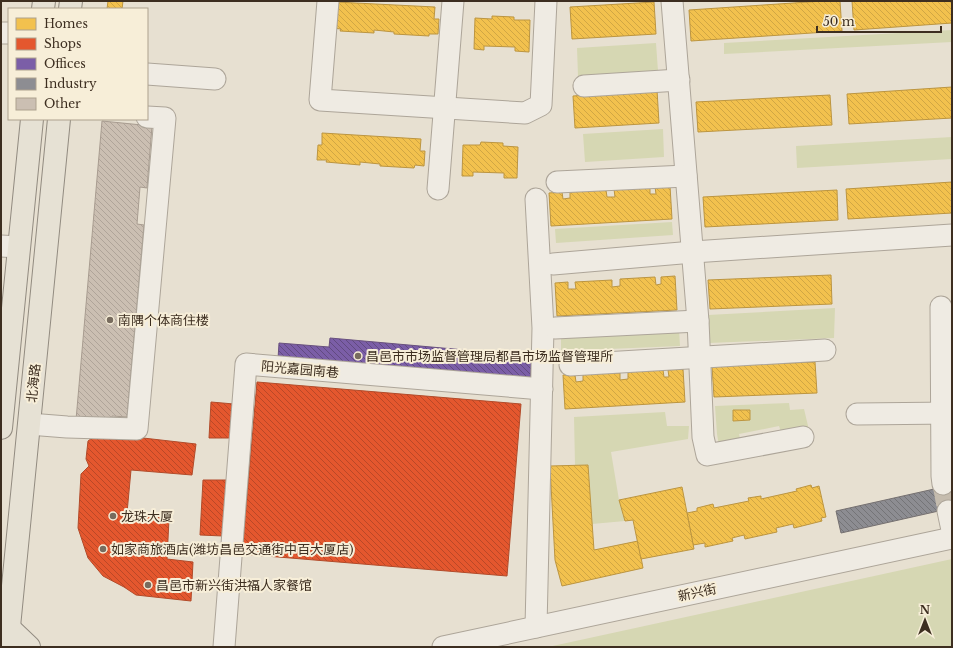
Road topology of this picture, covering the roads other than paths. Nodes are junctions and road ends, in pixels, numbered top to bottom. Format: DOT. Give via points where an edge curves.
graph roads {
  1 [pos="328,1"];
  2 [pos="453,1"];
  3 [pos="546,1"];
  4 [pos="672,1"];
  5 [pos="148,74"];
  6 [pos="215,79"];
  7 [pos="679,80"];
  8 [pos="584,86"];
  9 [pos="444,108"];
  10 [pos="148,117"];
  11 [pos="32,120"];
  12 [pos="59,120"];
  13 [pos="686,176"];
  14 [pos="557,182"];
  15 [pos="438,189"];
  16 [pos="536,199"];
  17 [pos="952,235"];
  18 [pos="10,246"];
  19 [pos="692,252"];
  20 [pos="553,264"];
  21 [pos="8,299"];
  22 [pos="945,313"];
  23 [pos="698,321"];
  24 [pos="549,328"];
  25 [pos="825,350"];
  26 [pos="700,357"];
  27 [pos="570,365"];
  28 [pos="542,389"];
  29 [pos="947,413"];
  30 [pos="857,414"];
  31 [pos="29,424"];
  32 [pos="1,428"];
  33 [pos="803,437"];
  34 [pos="943,484"];
  35 [pos="952,538"];
  36 [pos="536,627"];
  37 [pos="8,637"];
  38 [pos="29,647"];
  39 [pos="224,647"];
  40 [pos="443,647"];
  1 -- 9 [label="street" via="320,100"];
  2 -- 9 [label="street"];
  3 -- 9 [label="street" via="541,105 525,114"];
  4 -- 7 [label="street"];
  5 -- 6 [label="street"];
  7 -- 8 [label="street"];
  7 -- 13 [label="street"];
  9 -- 15 [label="street"];
  10 -- 31 [label="street" via="165,118 137,429"];
  11 -- 18 [label="main road, 北海路"];
  12 -- 31 [label="main road, 北海路"];
  13 -- 14 [label="street"];
  13 -- 19 [label="street"];
  16 -- 24 [label="street"];
  17 -- 19 [label="street"];
  18 -- 21 [label="main road, 北海路"];
  19 -- 20 [label="street"];
  19 -- 23 [label="street"];
  21 -- 32 [label="main road, 北海路"];
  22 -- 29 [label="street"];
  23 -- 24 [label="street"];
  23 -- 26 [label="street"];
  24 -- 28 [label="street"];
  25 -- 26 [label="street"];
  26 -- 27 [label="street"];
  26 -- 33 [label="street" via="703,437 707,455"];
  28 -- 36 [label="street"];
  28 -- 39 [label="street, 阳光嘉园南巷" via="246,364"];
  29 -- 30 [label="street"];
  29 -- 34 [label="street"];
  31 -- 37 [label="main road, 北海路"];
  35 -- 36 [label="street, 新兴街"];
  36 -- 40 [label="street, 新兴街"];
  37 -- 38 [label="main road"];
}
